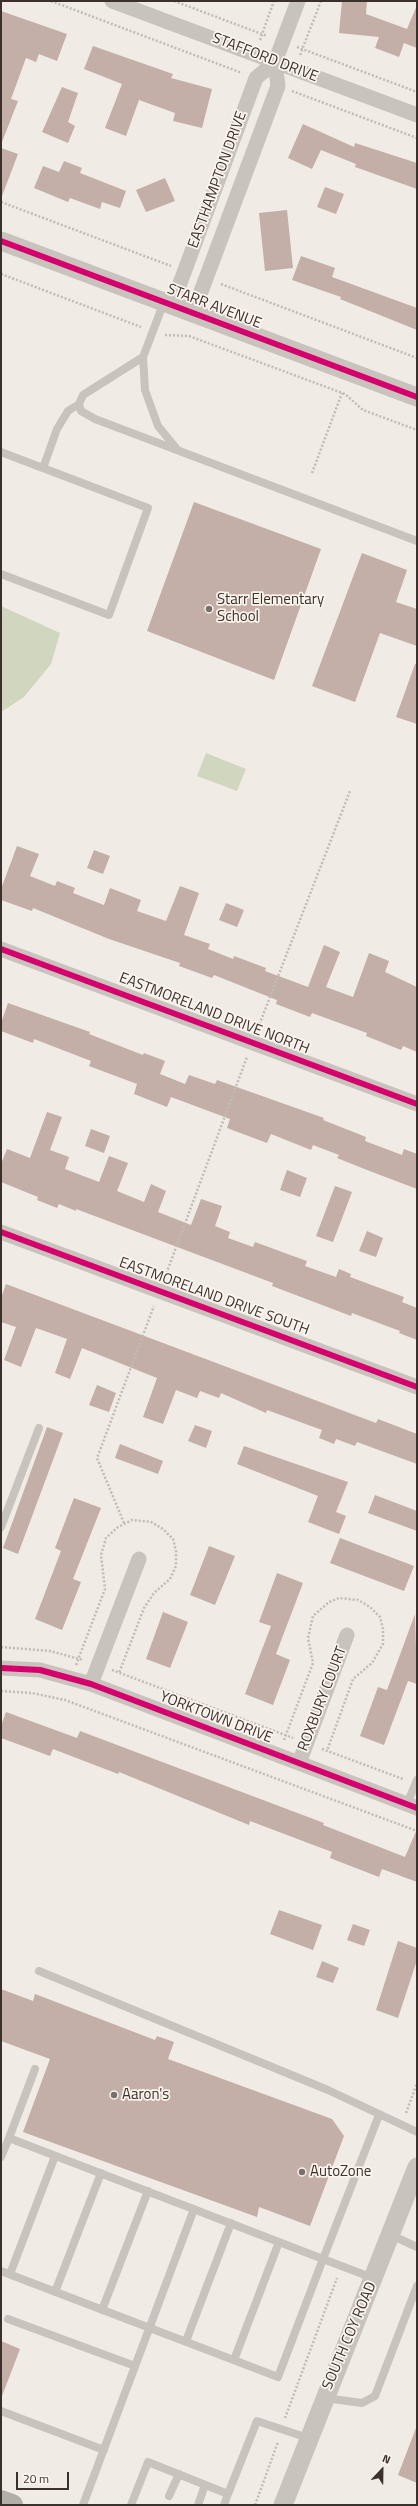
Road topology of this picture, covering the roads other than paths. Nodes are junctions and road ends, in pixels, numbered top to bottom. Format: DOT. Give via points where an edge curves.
graph roads {
  1 [pos="112,1"];
  2 [pos="298,1"];
  3 [pos="275,62"];
  4 [pos="417,115"];
  5 [pos="1,241"];
  6 [pos="168,303"];
  7 [pos="193,313"];
  8 [pos="143,357"];
  9 [pos="417,397"];
  10 [pos="79,404"];
  11 [pos="176,448"];
  12 [pos="1,452"];
  13 [pos="43,468"];
  14 [pos="417,541"];
  15 [pos="1,574"];
  16 [pos="1,949"];
  17 [pos="417,1104"];
  18 [pos="1,1232"];
  19 [pos="417,1387"];
  20 [pos="39,1428"];
  21 [pos="1,1527"];
  22 [pos="139,1559"];
  23 [pos="347,1635"];
  24 [pos="1,1668"];
  25 [pos="91,1684"];
  26 [pos="299,1763"];
  27 [pos="416,1782"];
  28 [pos="412,1806"];
  29 [pos="39,1972"];
  30 [pos="35,2069"];
  31 [pos="379,2115"];
  32 [pos="417,2132"];
  33 [pos="8,2138"];
  34 [pos="55,2156"];
  35 [pos="1,2158"];
  36 [pos="417,2167"];
  37 [pos="101,2173"];
  38 [pos="148,2191"];
  39 [pos="412,2196"];
  40 [pos="194,2209"];
  41 [pos="231,2223"];
  42 [pos="390,2235"];
  43 [pos="279,2242"];
  44 [pos="417,2246"];
  45 [pos="323,2259"];
  46 [pos="1,2270"];
  47 [pos="10,2274"];
  48 [pos="374,2278"];
  49 [pos="417,2286"];
  50 [pos="55,2292"];
  51 [pos="102,2310"];
  52 [pos="8,2318"];
  53 [pos="150,2328"];
  54 [pos="186,2342"];
  55 [pos="234,2360"];
  56 [pos="135,2366"];
  57 [pos="324,2398"];
  58 [pos="1,2412"];
  59 [pos="308,2438"];
  60 [pos="104,2450"];
  61 [pos="179,2474"];
  62 [pos="205,2485"];
  63 [pos="228,2494"];
  64 [pos="169,2496"];
  65 [pos="1,2501"];
  66 [pos="12,2505"];
  67 [pos="84,2505"];
  68 [pos="132,2505"];
  69 [pos="198,2505"];
  70 [pos="224,2505"];
  71 [pos="283,2505"];
  1 -- 3 [label="street, STAFFORD DRIVE"];
  2 -- 3 [label="street, EASTHAMPTON DRIVE"];
  3 -- 4 [label="street, STAFFORD DRIVE"];
  3 -- 6 [label="street, EASTHAMPTON DRIVE" via="256,78"];
  3 -- 7 [label="street, EASTHAMPTON DRIVE" via="278,86"];
  5 -- 6 [label="street, STARR AVENUE"];
  6 -- 7 [label="street, STARR AVENUE"];
  6 -- 8 [label="lane"];
  7 -- 9 [label="street, STARR AVENUE"];
  8 -- 10 [label="lane" via="83,396"];
  8 -- 11 [label="lane" via="145,390 158,426"];
  10 -- 11 [label="lane" via="81,410 95,419"];
  10 -- 13 [label="lane" via="68,411 57,429"];
  11 -- 14 [label="lane"];
  12 -- 13 [label="lane"];
  13 -- 15 [label="lane" via="148,508 109,615"];
  16 -- 17 [label="street, EASTMORELAND DRIVE NORTH"];
  18 -- 19 [label="street, EASTMORELAND DRIVE SOUTH"];
  20 -- 21 [label="lane"];
  22 -- 25 [label="street"];
  23 -- 26 [label="street, ROXBURY COURT"];
  24 -- 25 [label="street, YORKTOWN DRIVE" via="40,1670"];
  25 -- 26 [label="street, YORKTOWN DRIVE"];
  26 -- 28 [label="street, YORKTOWN DRIVE"];
  27 -- 28 [label="lane"];
  29 -- 31 [label="lane" via="271,2065"];
  30 -- 33 [label="lane"];
  31 -- 32 [label="lane"];
  31 -- 45 [label="lane"];
  33 -- 34 [label="lane"];
  33 -- 35 [label="lane"];
  34 -- 37 [label="lane"];
  34 -- 47 [label="lane"];
  36 -- 39 [label="street, SOUTH COY ROAD"];
  37 -- 38 [label="lane"];
  37 -- 50 [label="lane"];
  38 -- 40 [label="lane"];
  38 -- 51 [label="lane"];
  39 -- 42 [label="street, SOUTH COY ROAD"];
  40 -- 41 [label="lane"];
  40 -- 53 [label="lane"];
  41 -- 43 [label="lane"];
  41 -- 54 [label="lane"];
  42 -- 44 [label="lane"];
  42 -- 48 [label="street, SOUTH COY ROAD"];
  43 -- 45 [label="lane"];
  43 -- 55 [label="lane"];
  45 -- 48 [label="lane"];
  45 -- 55 [label="lane" via="278,2377"];
  46 -- 47 [label="lane"];
  47 -- 50 [label="lane"];
  48 -- 57 [label="street, SOUTH COY ROAD"];
  49 -- 57 [label="lane" via="375,2396 362,2404"];
  50 -- 51 [label="lane"];
  51 -- 53 [label="lane"];
  52 -- 56 [label="lane"];
  53 -- 54 [label="lane"];
  53 -- 56 [label="lane"];
  54 -- 55 [label="lane"];
  56 -- 60 [label="lane"];
  57 -- 59 [label="street, SOUTH COY ROAD"];
  58 -- 60 [label="lane"];
  59 -- 63 [label="lane" via="257,2421"];
  59 -- 71 [label="street, SOUTH COY ROAD"];
  60 -- 67 [label="lane"];
  61 -- 62 [label="lane"];
  61 -- 64 [label="lane"];
  61 -- 68 [label="lane" via="148,2462"];
  62 -- 63 [label="lane"];
  62 -- 69 [label="lane"];
  63 -- 70 [label="lane"];
  65 -- 66 [label="highway"];
}
